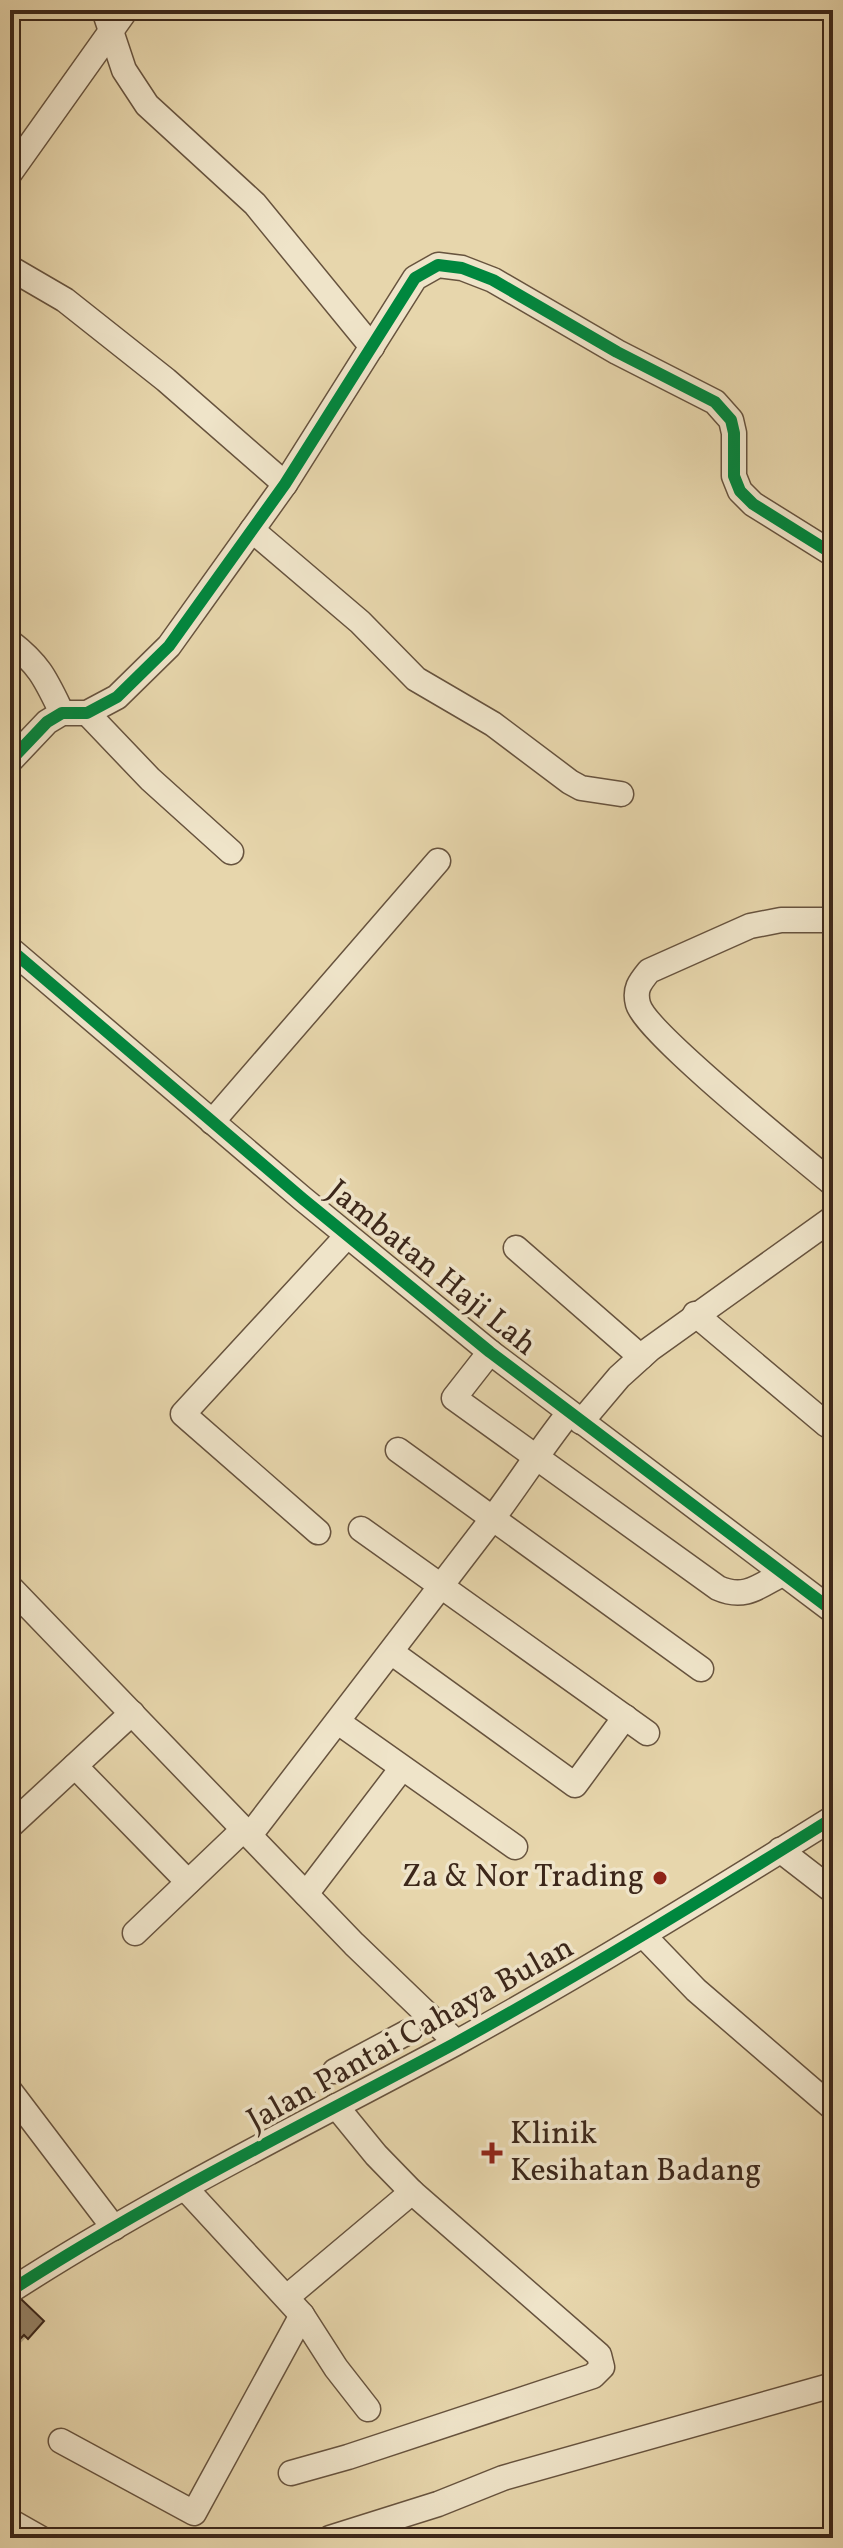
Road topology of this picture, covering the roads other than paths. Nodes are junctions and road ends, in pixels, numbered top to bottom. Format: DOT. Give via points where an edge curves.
graph roads {
  1 [pos="113,16"];
  2 [pos="10,173"];
  3 [pos="10,268"];
  4 [pos="372,347"];
  5 [pos="285,484"];
  6 [pos="252,530"];
  7 [pos="833,554"];
  8 [pos="10,642"];
  9 [pos="62,713"];
  10 [pos="87,713"];
  11 [pos="10,761"];
  12 [pos="621,794"];
  13 [pos="231,852"];
  14 [pos="438,861"];
  15 [pos="833,920"];
  16 [pos="10,949"];
  17 [pos="212,1122"];
  18 [pos="833,1184"];
  19 [pos="833,1218"];
  20 [pos="347,1236"];
  21 [pos="516,1248"];
  22 [pos="695,1314"];
  23 [pos="490,1352"];
  24 [pos="641,1357"];
  25 [pos="575,1418"];
  26 [pos="827,1425"];
  27 [pos="398,1450"];
  28 [pos="535,1458"];
  29 [pos="493,1518"];
  30 [pos="361,1529"];
  31 [pos="318,1532"];
  32 [pos="782,1574"];
  33 [pos="442,1585"];
  34 [pos="10,1587"];
  35 [pos="833,1611"];
  36 [pos="391,1652"];
  37 [pos="701,1669"];
  38 [pos="132,1713"];
  39 [pos="625,1717"];
  40 [pos="338,1722"];
  41 [pos="647,1733"];
  42 [pos="75,1766"];
  43 [pos="402,1768"];
  44 [pos="833,1818"];
  45 [pos="12,1819"];
  46 [pos="247,1832"];
  47 [pos="515,1847"];
  48 [pos="780,1850"];
  49 [pos="188,1882"];
  50 [pos="833,1891"];
  51 [pos="306,1894"];
  52 [pos="135,1933"];
  53 [pos="644,1936"];
  54 [pos="408,2032"];
  55 [pos="456,2042"];
  56 [pos="362,2057"];
  57 [pos="335,2071"];
  58 [pos="378,2084"];
  59 [pos="10,2091"];
  60 [pos="336,2106"];
  61 [pos="833,2108"];
  62 [pos="186,2189"];
  63 [pos="412,2192"];
  64 [pos="114,2228"];
  65 [pos="10,2291"];
  66 [pos="295,2306"];
  67 [pos="833,2385"];
  68 [pos="368,2409"];
  69 [pos="61,2441"];
  70 [pos="291,2473"];
  71 [pos="10,2521"];
  72 [pos="402,2528"];
  73 [pos="40,2538"];
  74 [pos="330,2538"];
  1 -- 2 [label="street"];
  1 -- 4 [label="street" via="124,70 147,105 255,204"];
  3 -- 5 [label="street" via="65,300"];
  4 -- 5 [label="street"];
  4 -- 7 [label="street" via="415,278 438,265 493,280 725,410 734,433 734,476 740,491"];
  5 -- 6 [label="street"];
  6 -- 10 [label="street" via="169,646 117,697"];
  6 -- 12 [label="street" via="360,622 416,679 493,724 570,782"];
  8 -- 9 [label="street" via="39,669"];
  9 -- 10 [label="street"];
  9 -- 11 [label="street"];
  10 -- 13 [label="street"];
  14 -- 17 [label="street"];
  15 -- 18 [label="street" via="750,926 649,971 636,992 638,1007 660,1033"];
  16 -- 17 [label="street, Jambatan Haji Lah"];
  17 -- 20 [label="street, Jambatan Haji Lah"];
  19 -- 22 [label="street"];
  20 -- 23 [label="street, Jambatan Haji Lah"];
  20 -- 31 [label="street" via="183,1414"];
  21 -- 24 [label="street"];
  22 -- 24 [label="street"];
  22 -- 26 [label="street"];
  23 -- 25 [label="street, Jambatan Haji Lah"];
  23 -- 28 [label="street" via="445,1392"];
  24 -- 25 [label="street"];
  25 -- 28 [label="street"];
  25 -- 32 [label="street, Jambatan Haji Lah"];
  27 -- 29 [label="street"];
  28 -- 29 [label="street"];
  28 -- 32 [label="street" via="718,1588 744,1594"];
  29 -- 33 [label="street"];
  29 -- 37 [label="street"];
  30 -- 33 [label="street"];
  32 -- 35 [label="street, Jambatan Haji Lah"];
  33 -- 36 [label="street"];
  33 -- 39 [label="street"];
  34 -- 38 [label="street"];
  36 -- 39 [label="street" via="575,1785"];
  36 -- 40 [label="street"];
  38 -- 42 [label="street"];
  38 -- 46 [label="street"];
  39 -- 41 [label="street"];
  40 -- 43 [label="street"];
  40 -- 46 [label="street"];
  42 -- 45 [label="street"];
  42 -- 49 [label="street"];
  43 -- 47 [label="street"];
  43 -- 51 [label="street"];
  44 -- 48 [label="street, Jalan Pantai Cahaya Bulan"];
  46 -- 49 [label="street"];
  46 -- 51 [label="street"];
  48 -- 50 [label="street"];
  48 -- 53 [label="street, Jalan Pantai Cahaya Bulan"];
  49 -- 52 [label="street"];
  51 -- 55 [label="street"];
  53 -- 55 [label="street, Jalan Pantai Cahaya Bulan"];
  53 -- 61 [label="street" via="696,1990"];
  54 -- 56 [label="street"];
  55 -- 58 [label="street, Jalan Pantai Cahaya Bulan"];
  56 -- 57 [label="street"];
  56 -- 58 [label="street"];
  58 -- 60 [label="street, Jalan Pantai Cahaya Bulan"];
  59 -- 64 [label="street"];
  60 -- 62 [label="street, Jalan Pantai Cahaya Bulan"];
  60 -- 63 [label="street"];
  62 -- 64 [label="street, Jalan Pantai Cahaya Bulan"];
  62 -- 66 [label="street"];
  63 -- 66 [label="street"];
  63 -- 70 [label="street" via="599,2355 602,2367 593,2376"];
  64 -- 65 [label="street, Jalan Pantai Cahaya Bulan"];
  66 -- 68 [label="street"];
  66 -- 69 [label="street" via="194,2513"];
  67 -- 72 [label="street" via="503,2478"];
  71 -- 73 [label="street"];
  72 -- 74 [label="street"];
}
